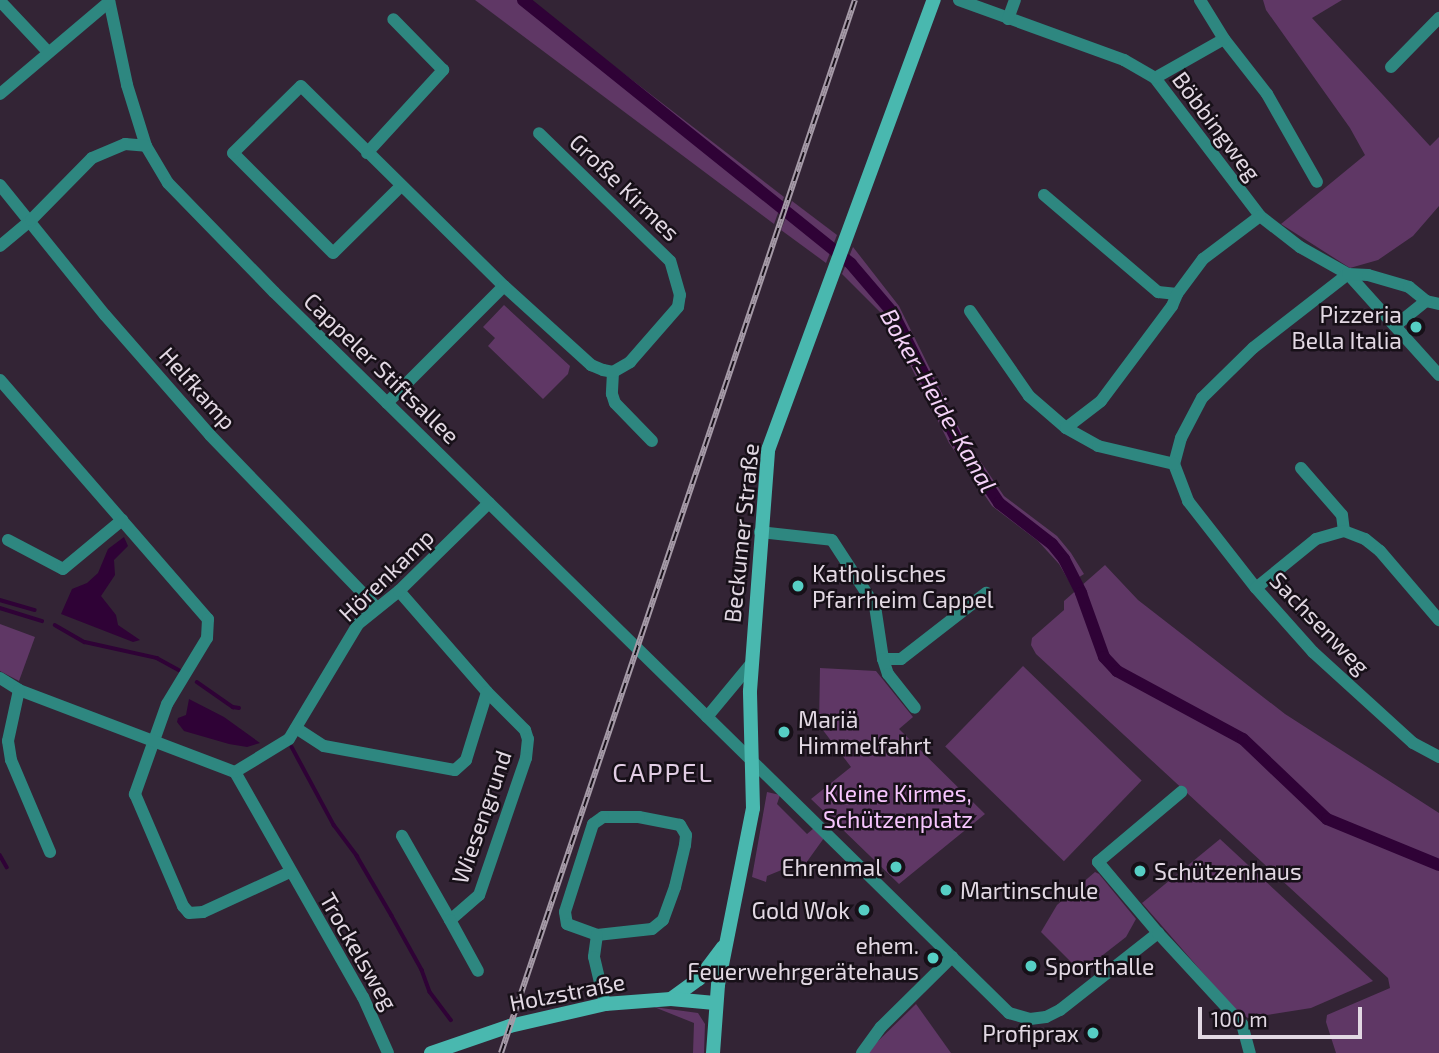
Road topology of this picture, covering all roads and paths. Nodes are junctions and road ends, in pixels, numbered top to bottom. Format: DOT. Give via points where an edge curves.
graph roads {
  1 [pos="934,0"];
  2 [pos="959,0"];
  3 [pos="1015,0"];
  4 [pos="1200,0"];
  5 [pos="0,1"];
  6 [pos="109,1"];
  7 [pos="1439,18"];
  8 [pos="393,19"];
  9 [pos="1008,19"];
  10 [pos="1224,39"];
  11 [pos="48,51"];
  12 [pos="1391,67"];
  13 [pos="1155,78"];
  14 [pos="0,94"];
  15 [pos="539,133"];
  16 [pos="146,146"];
  17 [pos="367,153"];
  18 [pos="1317,182"];
  19 [pos="0,185"];
  20 [pos="401,187"];
  21 [pos="1044,195"];
  22 [pos="1260,216"];
  23 [pos="31,220"];
  24 [pos="0,246"];
  25 [pos="1348,274"];
  26 [pos="504,286"];
  27 [pos="1177,294"];
  28 [pos="1426,301"];
  29 [pos="1439,304"];
  30 [pos="970,311"];
  31 [pos="1395,326"];
  32 [pos="613,372"];
  33 [pos="1439,375"];
  34 [pos="2,388"];
  35 [pos="387,403"];
  36 [pos="1066,428"];
  37 [pos="652,441"];
  38 [pos="1174,464"];
  39 [pos="1301,468"];
  40 [pos="489,503"];
  41 [pos="122,520"];
  42 [pos="1344,531"];
  43 [pos="760,532"];
  44 [pos="8,540"];
  45 [pos="1256,588"];
  46 [pos="399,591"];
  47 [pos="986,593"];
  48 [pos="377,608"];
  49 [pos="1439,620"];
  50 [pos="883,659"];
  51 [pos="751,663"];
  52 [pos="0,678"];
  53 [pos="19,690"];
  54 [pos="487,692"];
  55 [pos="915,708"];
  56 [pos="707,717"];
  57 [pos="296,728"];
  58 [pos="152,741"];
  59 [pos="1439,757"];
  60 [pos="752,762"];
  61 [pos="236,772"];
  62 [pos="1181,792"];
  63 [pos="402,835"];
  64 [pos="50,852"];
  65 [pos="289,872"];
  66 [pos="450,920"];
  67 [pos="1158,933"];
  68 [pos="597,935"];
  69 [pos="726,943"];
  70 [pos="952,957"];
  71 [pos="478,971"];
  72 [pos="671,999"];
  73 [pos="715,1003"];
  74 [pos="605,1004"];
  75 [pos="388,1053"];
  76 [pos="431,1053"];
  77 [pos="713,1053"];
  78 [pos="862,1053"];
  79 [pos="1250,1053"];
  1 -- 43 [label="main road, Beckumer Straße" via="768,450"];
  2 -- 9 [label="street, Böbbingweg"];
  3 -- 9 [label="street"];
  4 -- 10 [label="street"];
  5 -- 11 [label="street"];
  6 -- 11 [label="street"];
  6 -- 16 [label="street, Cappeler Stiftsallee"];
  7 -- 12 [label="street"];
  8 -- 17 [label="street" via="443,70"];
  9 -- 13 [label="street, Böbbingweg" via="1124,60"];
  10 -- 13 [label="street"];
  10 -- 18 [label="street" via="1267,93"];
  11 -- 14 [label="street"];
  13 -- 22 [label="street, Böbbingweg"];
  15 -- 32 [label="street, Große Kirmes" via="674,270 680,295 673,316 630,362"];
  16 -- 23 [label="street" via="125,144 92,158"];
  16 -- 35 [label="street, Cappeler Stiftsallee" via="173,188"];
  17 -- 20 [label="street"];
  17 -- 20 [label="street" via="301,86 233,153 333,253"];
  19 -- 23 [label="street, Helfkamp"];
  20 -- 26 [label="street"];
  21 -- 27 [label="street" via="1158,292"];
  22 -- 25 [label="street, Böbbingweg" via="1300,247"];
  22 -- 27 [label="street" via="1203,260"];
  23 -- 24 [label="street"];
  23 -- 48 [label="street, Helfkamp" via="105,315 210,435"];
  25 -- 28 [label="street, Böbbingweg" via="1409,287"];
  25 -- 31 [label="street, Böbbingweg"];
  25 -- 38 [label="street" via="1253,348 1202,398 1181,438"];
  26 -- 32 [label="street" via="591,365"];
  26 -- 35 [label="street"];
  27 -- 36 [label="street" via="1101,401"];
  28 -- 29 [label="street, Böbbingweg"];
  28 -- 31 [label="street"];
  30 -- 36 [label="street" via="1029,396"];
  31 -- 33 [label="street, Böbbingweg"];
  32 -- 37 [label="street" via="615,403"];
  34 -- 41 [label="street"];
  35 -- 40 [label="street, Cappeler Stiftsallee"];
  36 -- 38 [label="street" via="1098,446"];
  38 -- 45 [label="street, Sachsenweg" via="1188,501"];
  39 -- 42 [label="street" via="1342,515"];
  40 -- 46 [label="street, Hörenkamp"];
  40 -- 56 [label="street, Cappeler Stiftsallee"];
  41 -- 44 [label="street" via="63,569"];
  41 -- 58 [label="street" via="208,619 206,638 167,704"];
  42 -- 45 [label="street" via="1316,539"];
  42 -- 49 [label="street" via="1380,551"];
  43 -- 50 [label="street" via="832,540 875,606"];
  43 -- 51 [label="main road, Beckumer Straße"];
  45 -- 59 [label="street, Sachsenweg" via="1313,652 1390,724"];
  46 -- 48 [label="street, Hörenkamp"];
  46 -- 54 [label="street, Wiesengrund"];
  47 -- 50 [label="street" via="901,659"];
  48 -- 57 [label="street, Hörenkamp" via="358,624"];
  50 -- 55 [label="street" via="888,674"];
  51 -- 56 [label="street"];
  51 -- 60 [label="main road, Beckumer Straße"];
  52 -- 53 [label="street"];
  53 -- 58 [label="street"];
  53 -- 64 [label="street" via="10,722 11,760"];
  54 -- 57 [label="street, Wiesengrund" via="466,760 455,770 324,746"];
  54 -- 66 [label="street, Wiesengrund" via="525,730 526,758 479,895"];
  56 -- 60 [label="street, Cappeler Stiftsallee"];
  57 -- 61 [label="street, Hörenkamp" via="289,739"];
  58 -- 61 [label="street"];
  58 -- 65 [label="street" via="135,794 189,913 203,912"];
  60 -- 69 [label="main road, Beckumer Straße" via="753,808"];
  60 -- 70 [label="street, Cappeler Stiftsallee"];
  61 -- 65 [label="street, Trockelsweg"];
  62 -- 67 [label="street" via="1098,862"];
  63 -- 66 [label="street, Wiesengrund"];
  65 -- 75 [label="street, Trockelsweg" via="363,997"];
  66 -- 71 [label="street, Wiesengrund"];
  67 -- 70 [label="street, Cappeler Stiftsallee" via="1046,1017 1021,1018 1009,1013"];
  67 -- 79 [label="street" via="1242,1024"];
  68 -- 68 [label="street" via="567,923 565,912 593,824 603,817 639,817 680,825 685,845 663,920 652,929"];
  68 -- 74 [label="street" via="594,957"];
  69 -- 72 [label="main road" via="699,979"];
  69 -- 73 [label="main road, Beckumer Straße"];
  70 -- 78 [label="street" via="881,1027"];
  72 -- 73 [label="main road, Holzstraße"];
  72 -- 74 [label="main road, Holzstraße"];
  73 -- 77 [label="main road, Beckumer Straße"];
  74 -- 76 [label="main road, Holzstraße" via="510,1026"];
}
